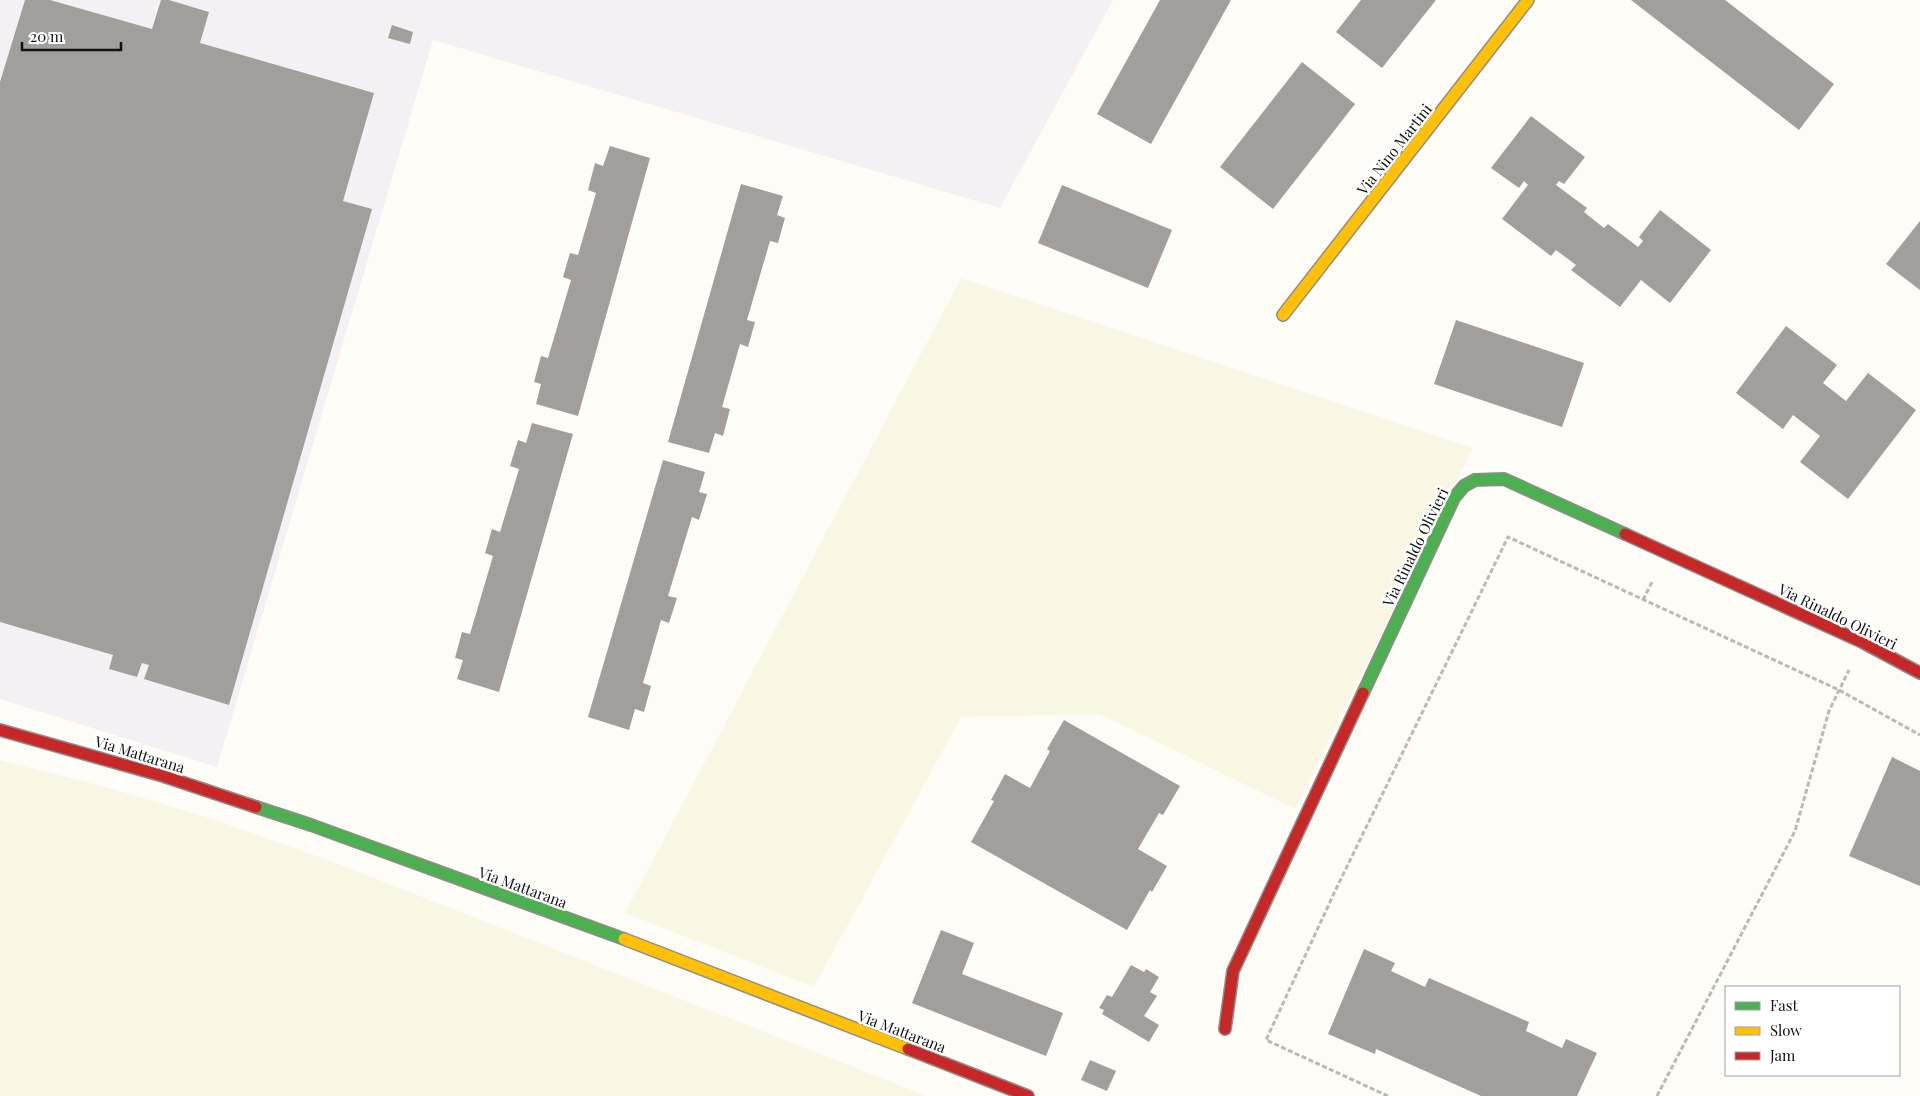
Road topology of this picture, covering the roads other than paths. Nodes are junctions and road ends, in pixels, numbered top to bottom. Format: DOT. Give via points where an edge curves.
graph roads {
  1 [pos="1528,0"];
  2 [pos="1283,315"];
  3 [pos="1920,673"];
  4 [pos="0,730"];
  5 [pos="1225,1029"];
  6 [pos="1028,1096"];
  1 -- 2 [label="street, Via Nino Martini"];
  3 -- 5 [label="street, Via Rinaldo Olivieri" via="1862,642 1504,479 1480,478 1462,486 1233,971"];
  4 -- 6 [label="street, Via Mattarana" via="163,776 310,825 659,952"];
}
